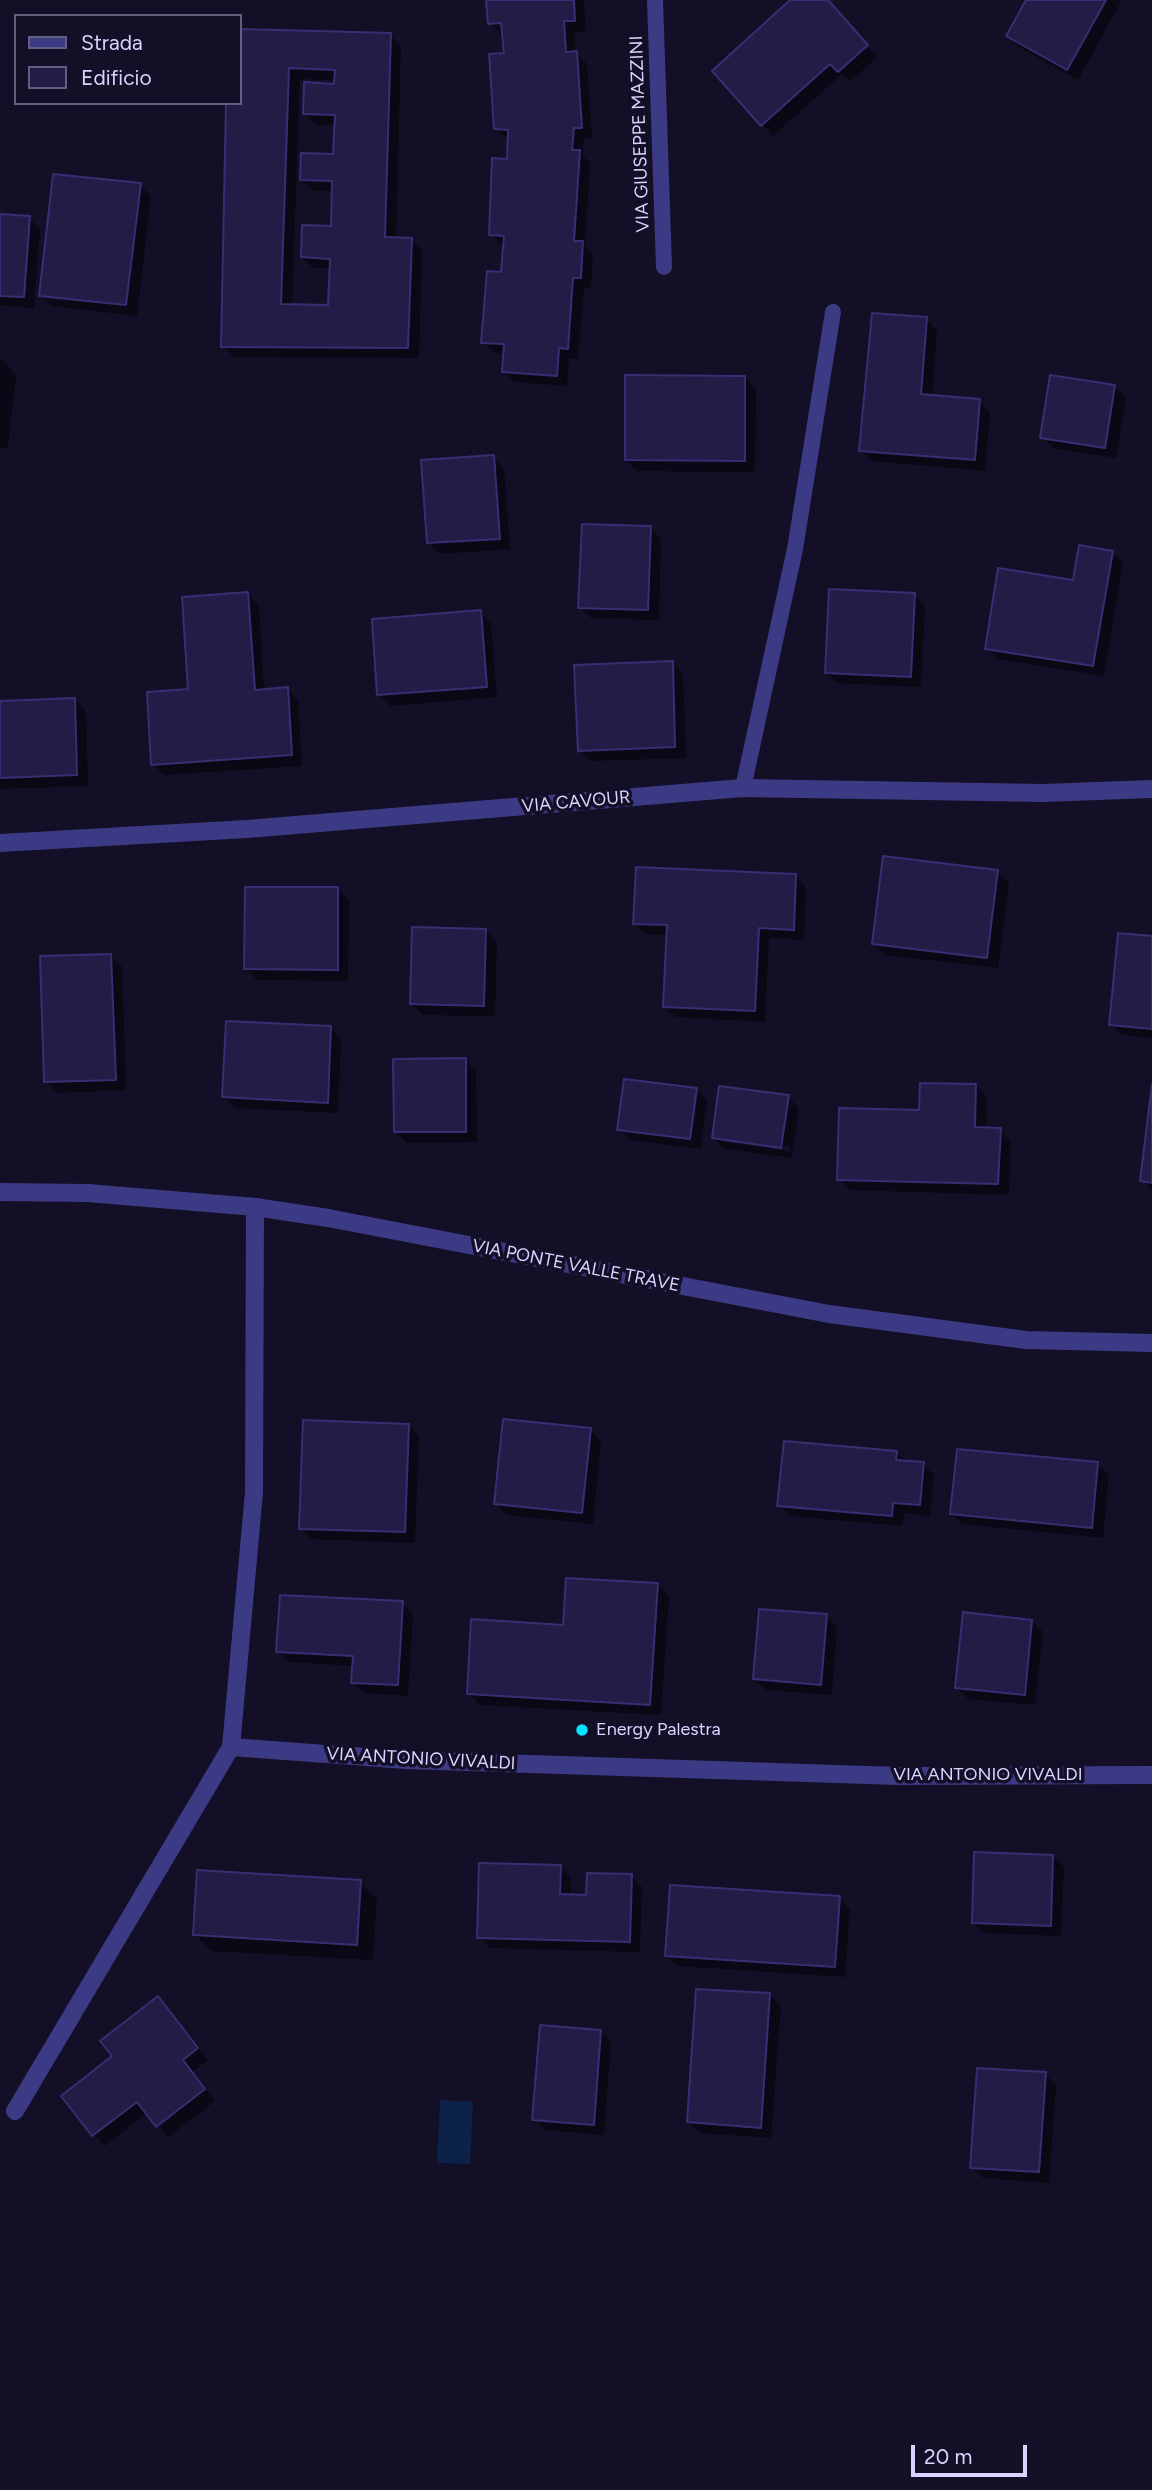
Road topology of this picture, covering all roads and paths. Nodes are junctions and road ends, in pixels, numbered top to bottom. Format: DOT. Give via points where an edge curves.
graph roads {
  1 [pos="655,0"];
  2 [pos="664,267"];
  3 [pos="833,312"];
  4 [pos="743,788"];
  5 [pos="1152,789"];
  6 [pos="0,843"];
  7 [pos="0,1192"];
  8 [pos="255,1207"];
  9 [pos="1152,1343"];
  10 [pos="231,1747"];
  11 [pos="1152,1775"];
  12 [pos="15,2111"];
  1 -- 2 [label="lane, VIA GIUSEPPE MAZZINI"];
  3 -- 4 [label="lane" via="795,549"];
  4 -- 5 [label="street, VIA CAVOUR" via="1043,793"];
  4 -- 6 [label="street, VIA CAVOUR" via="247,829"];
  7 -- 8 [label="street, VIA PONTE VALLE TRAVE" via="88,1193"];
  8 -- 9 [label="street, VIA PONTE VALLE TRAVE" via="829,1314 1026,1340"];
  8 -- 10 [label="street" via="254,1492"];
  10 -- 11 [label="street, VIA ANTONIO VIVALDI" via="407,1760 885,1775"];
  10 -- 12 [label="street"];
}
